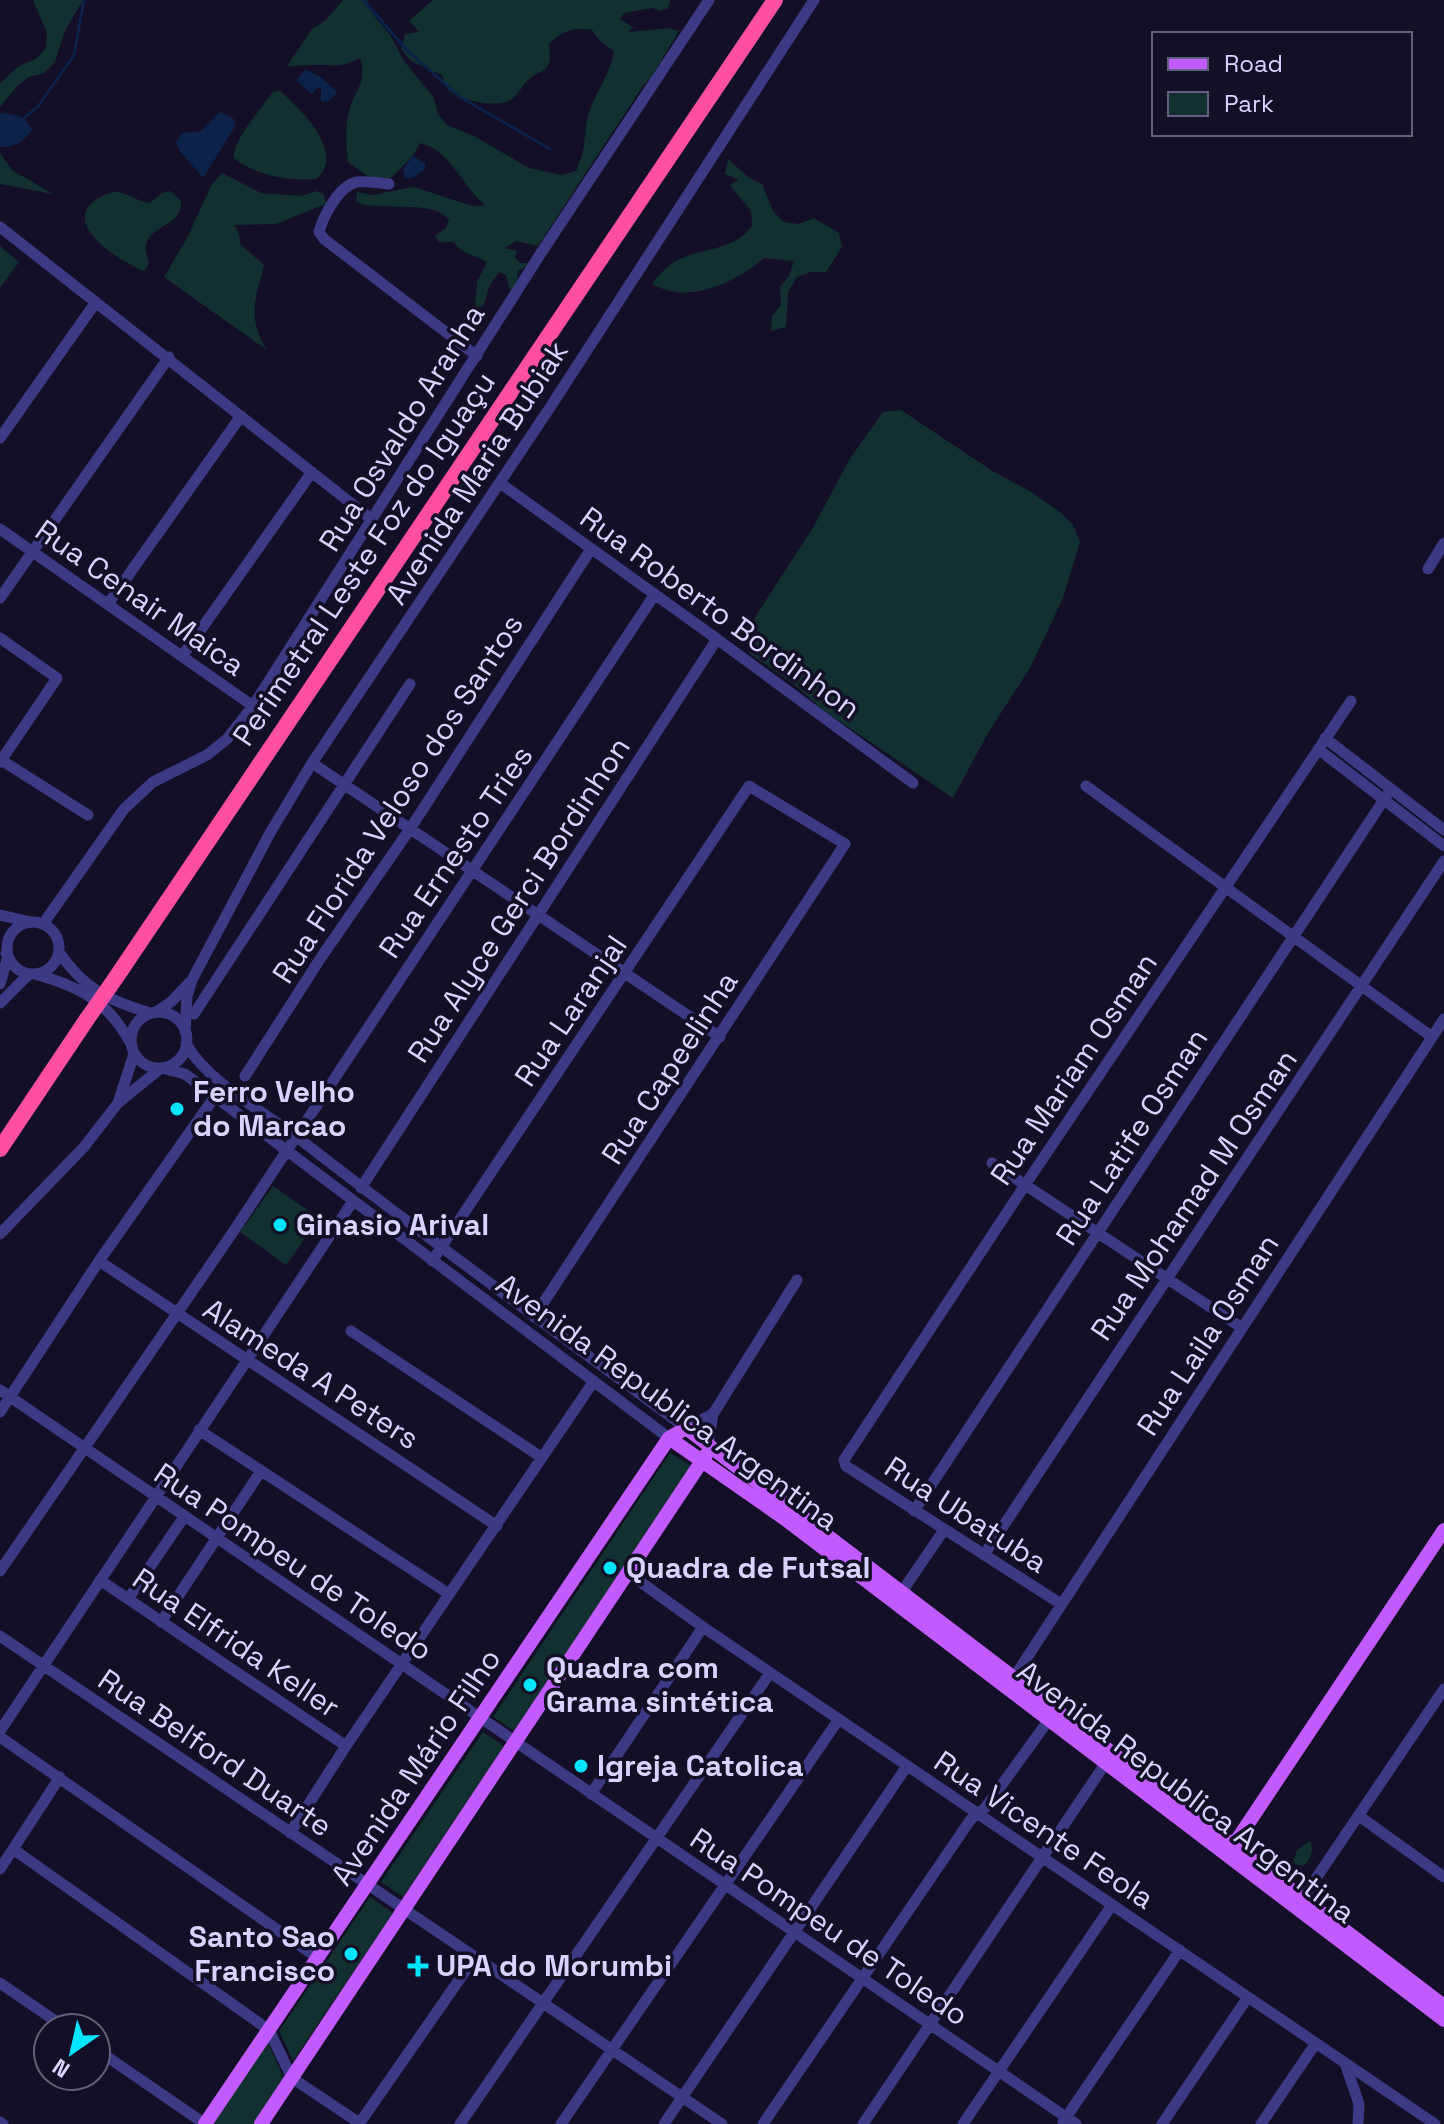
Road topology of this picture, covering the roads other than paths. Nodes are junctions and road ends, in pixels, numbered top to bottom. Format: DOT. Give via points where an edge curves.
graph roads {
  1 [pos="709,0"];
  2 [pos="775,0"];
  3 [pos="814,0"];
  4 [pos="389,184"];
  5 [pos="0,227"];
  6 [pos="96,302"];
  7 [pos="477,356"];
  8 [pos="169,357"];
  9 [pos="241,416"];
  10 [pos="0,438"];
  11 [pos="312,472"];
  12 [pos="500,483"];
  13 [pos="370,518"];
  14 [pos="0,529"];
  15 [pos="1444,543"];
  16 [pos="591,549"];
  17 [pos="33,552"];
  18 [pos="1428,569"];
  19 [pos="655,594"];
  20 [pos="0,598"];
  21 [pos="108,604"];
  22 [pos="0,638"];
  23 [pos="717,639"];
  24 [pos="183,655"];
  25 [pos="410,684"];
  26 [pos="1351,701"];
  27 [pos="253,706"];
  28 [pos="1325,738"];
  29 [pos="1318,749"];
  30 [pos="1,761"];
  31 [pos="312,763"];
  32 [pos="913,783"];
  33 [pos="343,785"];
  34 [pos="749,786"];
  35 [pos="1086,786"];
  36 [pos="1388,794"];
  37 [pos="88,815"];
  38 [pos="410,829"];
  39 [pos="1444,830"];
  40 [pos="1444,846"];
  41 [pos="1444,861"];
  42 [pos="472,872"];
  43 [pos="1226,886"];
  44 [pos="537,914"];
  45 [pos="0,915"];
  46 [pos="37,923"];
  47 [pos="1294,936"];
  48 [pos="0,942"];
  49 [pos="59,952"];
  50 [pos="8,956"];
  51 [pos="625,973"];
  52 [pos="32,974"];
  53 [pos="192,980"];
  54 [pos="0,984"];
  55 [pos="1362,986"];
  56 [pos="0,1003"];
  57 [pos="153,1013"];
  58 [pos="194,1014"];
  59 [pos="1444,1019"];
  60 [pos="720,1037"];
  61 [pos="1432,1037"];
  62 [pos="186,1038"];
  63 [pos="132,1048"];
  64 [pos="161,1068"];
  65 [pos="245,1076"];
  66 [pos="216,1095"];
  67 [pos="118,1103"];
  68 [pos="295,1136"];
  69 [pos="0,1149"];
  70 [pos="287,1149"];
  71 [pos="992,1163"];
  72 [pos="1025,1185"];
  73 [pos="361,1188"];
  74 [pos="353,1201"];
  75 [pos="1098,1233"];
  76 [pos="0,1234"];
  77 [pos="441,1247"];
  78 [pos="99,1261"];
  79 [pos="432,1261"];
  80 [pos="1167,1279"];
  81 [pos="797,1280"];
  82 [pos="177,1314"];
  83 [pos="534,1317"];
  84 [pos="1242,1328"];
  85 [pos="351,1331"];
  86 [pos="247,1358"];
  87 [pos="594,1381"];
  88 [pos="5,1394"];
  89 [pos="0,1412"];
  90 [pos="713,1414"];
  91 [pos="686,1428"];
  92 [pos="199,1430"];
  93 [pos="669,1438"];
  94 [pos="708,1445"];
  95 [pos="85,1448"];
  96 [pos="541,1457"];
  97 [pos="703,1461"];
  98 [pos="846,1466"];
  99 [pos="261,1471"];
  100 [pos="154,1497"];
  101 [pos="914,1511"];
  102 [pos="184,1517"];
  103 [pos="497,1526"];
  104 [pos="944,1530"];
  105 [pos="1444,1530"];
  106 [pos="215,1538"];
  107 [pos="984,1555"];
  108 [pos="0,1571"];
  109 [pos="628,1573"];
  110 [pos="100,1580"];
  111 [pos="901,1593"];
  112 [pos="449,1594"];
  113 [pos="128,1599"];
  114 [pos="1061,1604"];
  115 [pos="161,1622"];
  116 [pos="703,1627"];
  117 [pos="0,1636"];
  118 [pos="44,1665"];
  119 [pos="403,1666"];
  120 [pos="770,1673"];
  121 [pos="1010,1683"];
  122 [pos="1444,1689"];
  123 [pos="1063,1716"];
  124 [pos="481,1719"];
  125 [pos="839,1719"];
  126 [pos="1048,1721"];
  127 [pos="0,1734"];
  128 [pos="515,1742"];
  129 [pos="346,1746"];
  130 [pos="1106,1756"];
  131 [pos="907,1766"];
  132 [pos="60,1777"];
  133 [pos="591,1794"];
  134 [pos="977,1814"];
  135 [pos="1359,1816"];
  136 [pos="290,1833"];
  137 [pos="658,1839"];
  138 [pos="13,1849"];
  139 [pos="1230,1851"];
  140 [pos="1040,1857"];
  141 [pos="0,1869"];
  142 [pos="1444,1877"];
  143 [pos="368,1885"];
  144 [pos="726,1886"];
  145 [pos="1302,1899"];
  146 [pos="1112,1905"];
  147 [pos="403,1909"];
  148 [pos="794,1932"];
  149 [pos="1180,1950"];
  150 [pos="475,1957"];
  151 [pos="318,1958"];
  152 [pos="862,1978"];
  153 [pos="0,1983"];
  154 [pos="1248,1997"];
  155 [pos="542,2003"];
  156 [pos="1444,2006"];
  157 [pos="43,2012"];
  158 [pos="1444,2020"];
  159 [pos="931,2025"];
  160 [pos="269,2030"];
  161 [pos="1316,2043"];
  162 [pos="613,2051"];
  163 [pos="112,2060"];
  164 [pos="1345,2063"];
  165 [pos="998,2072"];
  166 [pos="292,2078"];
  167 [pos="682,2097"];
  168 [pos="1068,2122"];
  169 [pos="205,2124"];
  170 [pos="261,2124"];
  171 [pos="360,2124"];
  172 [pos="460,2124"];
  173 [pos="561,2124"];
  174 [pos="664,2124"];
  175 [pos="722,2124"];
  176 [pos="763,2124"];
  177 [pos="863,2124"];
  178 [pos="963,2124"];
  179 [pos="1162,2124"];
  180 [pos="1261,2124"];
  181 [pos="1358,2124"];
  182 [pos="1435,2124"];
  1 -- 7 [label="street, Rua Osvaldo Aranha"];
  2 -- 69 [label="highway, Perimetral Leste Foz do Iguaçu, bridge"];
  3 -- 12 [label="street, Avenida Maria Bubiak"];
  4 -- 7 [label="street" via="350,184 319,232"];
  5 -- 6 [label="street"];
  6 -- 8 [label="street"];
  6 -- 10 [label="street"];
  7 -- 13 [label="street, Rua Osvaldo Aranha"];
  8 -- 9 [label="street"];
  8 -- 17 [label="street"];
  9 -- 11 [label="street"];
  9 -- 21 [label="street"];
  11 -- 13 [label="street"];
  11 -- 24 [label="street, Rua Osvaldo Aranha"];
  12 -- 16 [label="street, Rua Roberto Bordinhon"];
  12 -- 31 [label="street, Avenida Maria Bubiak"];
  13 -- 27 [label="street, Rua Osvaldo Aranha"];
  14 -- 17 [label="street, Rua Cenair Maica"];
  15 -- 18 [label="street"];
  16 -- 19 [label="street, Rua Roberto Bordinhon"];
  16 -- 38 [label="street, Rua Florida Veloso dos Santos"];
  17 -- 20 [label="street"];
  17 -- 21 [label="street, Rua Cenair Maica"];
  19 -- 23 [label="street, Rua Roberto Bordinhon"];
  19 -- 42 [label="street, Rua Ernesto Tries"];
  21 -- 24 [label="street, Rua Cenair Maica"];
  22 -- 30 [label="street" via="57,678"];
  23 -- 32 [label="street, Rua Roberto Bordinhon"];
  23 -- 44 [label="street, Rua Alyce Gerci Bordinhon"];
  24 -- 27 [label="street, Rua Cenair Maica"];
  25 -- 33 [label="street"];
  26 -- 28 [label="street, Rua Mariam Osman"];
  27 -- 46 [label="street, Rua Osvaldo Aranha" via="207,755 153,782 124,809"];
  28 -- 29 [label="street, Rua Mariam Osman"];
  28 -- 36 [label="street"];
  29 -- 36 [label="street"];
  29 -- 43 [label="street, Rua Mariam Osman"];
  30 -- 37 [label="street"];
  31 -- 33 [label="street"];
  31 -- 53 [label="street, Avenida Maria Bubiak"];
  33 -- 38 [label="street"];
  33 -- 58 [label="street"];
  34 -- 51 [label="street, Rua Laranjal"];
  34 -- 60 [label="street, Rua Capeelinha" via="845,844"];
  35 -- 43 [label="street"];
  36 -- 39 [label="street"];
  36 -- 40 [label="street"];
  36 -- 47 [label="street, Rua Latife Osman"];
  38 -- 42 [label="street"];
  38 -- 65 [label="street, Rua Florida Veloso dos Santos"];
  41 -- 55 [label="street, Rua Mohamad M Osman"];
  42 -- 44 [label="street"];
  42 -- 68 [label="street, Rua Ernesto Tries"];
  43 -- 47 [label="street"];
  43 -- 72 [label="street, Rua Mariam Osman"];
  44 -- 51 [label="street"];
  44 -- 73 [label="street, Rua Alyce Gerci Bordinhon"];
  45 -- 46 [label="street"];
  46 -- 49 [label="street" via="56,935"];
  46 -- 50 [label="street" via="20,925 12,933"];
  47 -- 55 [label="street"];
  47 -- 75 [label="street, Rua Latife Osman"];
  48 -- 50 [label="street"];
  49 -- 52 [label="street" via="51,968"];
  49 -- 57 [label="street" via="100,994"];
  50 -- 52 [label="street" via="14,966"];
  50 -- 54 [label="street"];
  51 -- 60 [label="street"];
  51 -- 77 [label="street, Rua Laranjal"];
  52 -- 56 [label="street"];
  52 -- 63 [label="street" via="69,985 105,1007"];
  53 -- 57 [label="street, Avenida Maria Bubiak"];
  53 -- 62 [label="street, Avenida Maria Bubiak"];
  55 -- 61 [label="street"];
  55 -- 80 [label="street, Rua Mohamad M Osman"];
  57 -- 62 [label="street" via="174,1017"];
  57 -- 63 [label="street" via="135,1024"];
  59 -- 61 [label="street, Rua Laila Osman"];
  60 -- 83 [label="street, Rua Capeelinha"];
  61 -- 84 [label="street, Rua Laila Osman"];
  62 -- 64 [label="street" via="178,1061"];
  62 -- 68 [label="street, Avenida Republica Argentina" via="200,1065"];
  63 -- 64 [label="street" via="149,1066"];
  63 -- 67 [label="street"];
  64 -- 66 [label="street, Avenida Republica Argentina" via="185,1074"];
  64 -- 67 [label="street"];
  66 -- 70 [label="street, Avenida Republica Argentina"];
  66 -- 78 [label="street"];
  67 -- 76 [label="street" via="84,1147"];
  68 -- 70 [label="street, Rua Ernesto Tries"];
  68 -- 73 [label="street, Avenida Republica Argentina"];
  70 -- 74 [label="street, Avenida Republica Argentina"];
  70 -- 82 [label="street, Rua Ernesto Tries"];
  71 -- 72 [label="street"];
  72 -- 75 [label="street"];
  72 -- 98 [label="street, Rua Mariam Osman" via="846,1455"];
  73 -- 77 [label="street, Avenida Republica Argentina"];
  74 -- 79 [label="street, Avenida Republica Argentina"];
  74 -- 86 [label="street"];
  75 -- 80 [label="street"];
  75 -- 101 [label="street, Rua Latife Osman"];
  77 -- 79 [label="street, Rua Laranjal"];
  77 -- 83 [label="street, Avenida Republica Argentina"];
  78 -- 82 [label="street, Alameda A Peters"];
  78 -- 88 [label="street"];
  79 -- 87 [label="street, Avenida Republica Argentina"];
  80 -- 84 [label="street"];
  80 -- 107 [label="street, Rua Mohamad M Osman"];
  81 -- 90 [label="street"];
  82 -- 86 [label="street, Alameda A Peters"];
  82 -- 95 [label="street, Rua Ernesto Tries"];
  83 -- 91 [label="street, Avenida Republica Argentina"];
  84 -- 114 [label="street, Rua Laila Osman"];
  85 -- 96 [label="street"];
  86 -- 92 [label="street"];
  86 -- 103 [label="street, Alameda A Peters"];
  87 -- 93 [label="street, Avenida Republica Argentina"];
  87 -- 96 [label="street"];
  88 -- 89 [label="street"];
  88 -- 95 [label="street, Rua Pompeu de Toledo"];
  90 -- 91 [label="street"];
  90 -- 94 [label="street"];
  91 -- 93 [label="main road"];
  91 -- 94 [label="main road, Avenida Republica Argentina"];
  92 -- 99 [label="street"];
  92 -- 100 [label="street"];
  93 -- 97 [label="main road, Avenida Republica Argentina"];
  93 -- 124 [label="main road, Avenida Mário Filho"];
  94 -- 97 [label="main road"];
  94 -- 111 [label="main road, Avenida Republica Argentina"];
  95 -- 100 [label="street, Rua Pompeu de Toledo"];
  95 -- 108 [label="street, Rua Ernesto Tries"];
  96 -- 103 [label="street"];
  97 -- 109 [label="main road"];
  97 -- 121 [label="main road, Avenida Republica Argentina"];
  98 -- 101 [label="street, Rua Ubatuba"];
  99 -- 106 [label="street"];
  99 -- 112 [label="street"];
  100 -- 102 [label="street, Rua Pompeu de Toledo"];
  100 -- 110 [label="street"];
  101 -- 104 [label="street, Rua Ubatuba"];
  102 -- 106 [label="street, Rua Pompeu de Toledo"];
  102 -- 113 [label="street"];
  103 -- 112 [label="street"];
  104 -- 107 [label="street, Rua Ubatuba"];
  104 -- 111 [label="street"];
  105 -- 139 [label="main road"];
  106 -- 115 [label="street"];
  106 -- 119 [label="street, Rua Pompeu de Toledo"];
  107 -- 114 [label="street, Rua Ubatuba"];
  109 -- 116 [label="street, Rua Vicente Feola"];
  109 -- 128 [label="main road"];
  110 -- 113 [label="street, Rua Elfrida Keller"];
  110 -- 118 [label="street"];
  111 -- 121 [label="main road, Avenida Republica Argentina"];
  112 -- 119 [label="street"];
  113 -- 115 [label="street, Rua Elfrida Keller"];
  114 -- 121 [label="street, Rua Laila Osman"];
  115 -- 129 [label="street, Rua Elfrida Keller"];
  116 -- 120 [label="street, Rua Vicente Feola"];
  116 -- 133 [label="street"];
  117 -- 118 [label="street, Rua Belford Duarte"];
  118 -- 127 [label="street"];
  118 -- 136 [label="street, Rua Belford Duarte"];
  119 -- 124 [label="street, Rua Pompeu de Toledo"];
  119 -- 129 [label="street"];
  120 -- 125 [label="street, Rua Vicente Feola"];
  120 -- 137 [label="street"];
  121 -- 123 [label="main road, Avenida Republica Argentina"];
  121 -- 126 [label="main road, Avenida Republica Argentina"];
  122 -- 135 [label="street"];
  123 -- 126 [label="street"];
  123 -- 130 [label="main road, Avenida Republica Argentina"];
  124 -- 128 [label="street, Rua Pompeu de Toledo"];
  124 -- 143 [label="main road, Avenida Mário Filho"];
  125 -- 131 [label="street, Rua Vicente Feola"];
  125 -- 144 [label="street"];
  126 -- 130 [label="main road, Avenida Republica Argentina"];
  126 -- 134 [label="street"];
  127 -- 132 [label="street"];
  128 -- 133 [label="street, Rua Pompeu de Toledo"];
  128 -- 147 [label="main road"];
  129 -- 136 [label="street"];
  130 -- 139 [label="main road, Avenida Republica Argentina"];
  130 -- 140 [label="street"];
  131 -- 134 [label="street, Rua Vicente Feola"];
  131 -- 148 [label="street"];
  132 -- 138 [label="street"];
  132 -- 151 [label="street"];
  133 -- 137 [label="street, Rua Pompeu de Toledo"];
  134 -- 140 [label="street, Rua Vicente Feola"];
  134 -- 152 [label="street"];
  135 -- 142 [label="street"];
  135 -- 145 [label="street"];
  136 -- 143 [label="street, Rua Belford Duarte"];
  137 -- 144 [label="street, Rua Pompeu de Toledo"];
  137 -- 155 [label="street"];
  138 -- 141 [label="street"];
  138 -- 160 [label="street"];
  139 -- 145 [label="main road, Avenida Republica Argentina"];
  139 -- 158 [label="main road, Avenida Republica Argentina"];
  140 -- 146 [label="street, Rua Vicente Feola"];
  140 -- 159 [label="street"];
  143 -- 147 [label="street, Rua Belford Duarte"];
  143 -- 151 [label="main road, Avenida Mário Filho"];
  144 -- 148 [label="street, Rua Pompeu de Toledo"];
  144 -- 162 [label="street"];
  145 -- 156 [label="main road, Avenida Republica Argentina"];
  146 -- 149 [label="street, Rua Vicente Feola"];
  146 -- 165 [label="street"];
  147 -- 150 [label="street, Rua Belford Duarte"];
  147 -- 166 [label="main road"];
  148 -- 152 [label="street, Rua Pompeu de Toledo"];
  148 -- 167 [label="street"];
  149 -- 154 [label="street, Rua Vicente Feola"];
  149 -- 168 [label="street"];
  150 -- 155 [label="street, Rua Belford Duarte"];
  150 -- 171 [label="street"];
  151 -- 160 [label="main road, Avenida Mário Filho"];
  152 -- 159 [label="street, Rua Pompeu de Toledo"];
  152 -- 176 [label="street"];
  153 -- 157 [label="street"];
  154 -- 161 [label="street, Rua Vicente Feola"];
  154 -- 179 [label="street"];
  155 -- 162 [label="street, Rua Belford Duarte"];
  155 -- 172 [label="street"];
  159 -- 165 [label="street, Rua Pompeu de Toledo"];
  159 -- 177 [label="street"];
  160 -- 166 [label="street"];
  160 -- 169 [label="main road, Avenida Mário Filho"];
  161 -- 164 [label="street, Rua Vicente Feola"];
  161 -- 180 [label="street"];
  162 -- 167 [label="street, Rua Belford Duarte"];
  162 -- 173 [label="street"];
  163 -- 169 [label="street"];
  164 -- 181 [label="street" via="1359,2104"];
  164 -- 182 [label="street, Rua Vicente Feola"];
  165 -- 168 [label="street, Rua Pompeu de Toledo"];
  165 -- 178 [label="street"];
  166 -- 170 [label="main road"];
  166 -- 171 [label="street"];
  167 -- 174 [label="street"];
  167 -- 175 [label="street, Rua Belford Duarte"];
}
